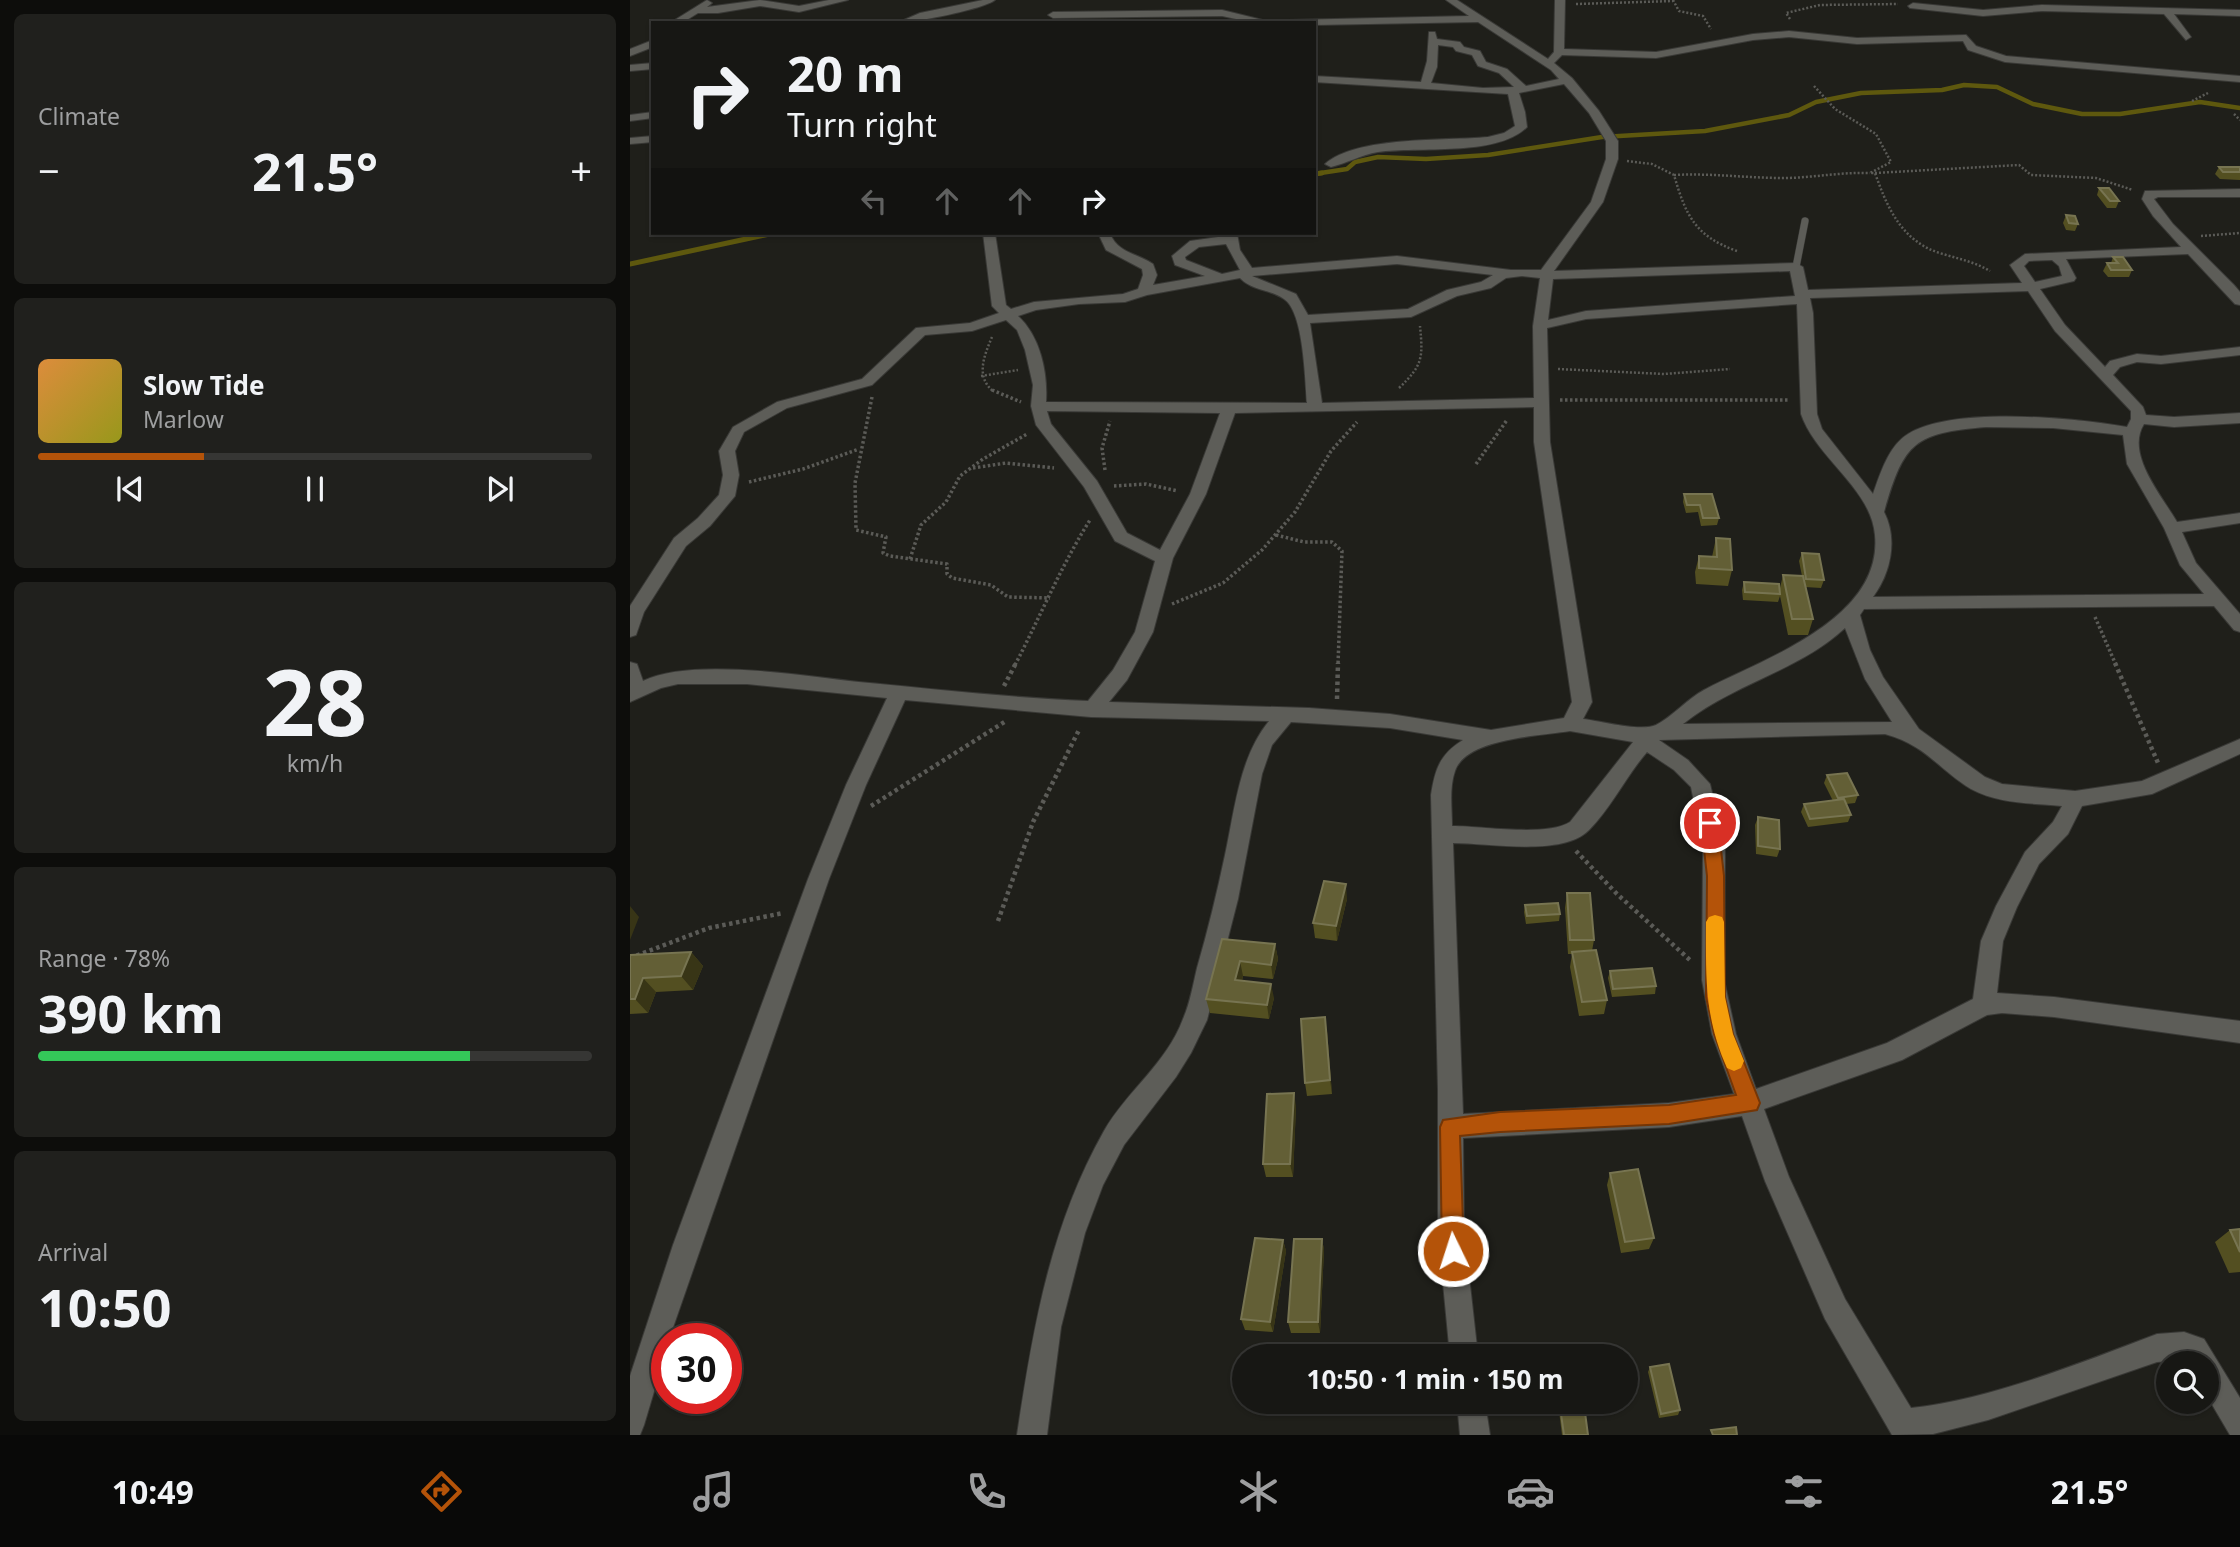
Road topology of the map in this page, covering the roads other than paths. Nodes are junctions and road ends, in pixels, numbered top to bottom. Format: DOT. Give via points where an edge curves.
graph roads {
  1 [pos="711,0"];
  2 [pos="843,0"];
  3 [pos="990,0"];
  4 [pos="1451,0"];
  5 [pos="1560,2"];
  6 [pos="1237,3"];
  7 [pos="1912,3"];
  8 [pos="1059,4"];
  9 [pos="697,10"];
  10 [pos="2167,12"];
  11 [pos="2240,13"];
  12 [pos="1230,14"];
  13 [pos="1051,19"];
  14 [pos="1481,19"];
  15 [pos="678,21"];
  16 [pos="907,21"];
  17 [pos="1249,21"];
  18 [pos="1316,22"];
  19 [pos="2186,37"];
  20 [pos="1926,39"];
  21 [pos="651,44"];
  22 [pos="1559,52"];
  23 [pos="630,53"];
  24 [pos="1548,62"];
  25 [pos="651,66"];
  26 [pos="630,68"];
  27 [pos="1316,79"];
  28 [pos="2240,79"];
  29 [pos="1568,80"];
  30 [pos="1424,86"];
  31 [pos="1517,89"];
  32 [pos="651,115"];
  33 [pos="630,118"];
  34 [pos="651,139"];
  35 [pos="630,141"];
  36 [pos="1331,164"];
  37 [pos="2240,193"];
  38 [pos="1805,221"];
  39 [pos="989,235"];
  40 [pos="1104,235"];
  41 [pos="1231,236"];
  42 [pos="2184,244"];
  43 [pos="2054,255"];
  44 [pos="1796,267"];
  45 [pos="1245,273"];
  46 [pos="1508,273"];
  47 [pos="1546,275"];
  48 [pos="2219,275"];
  49 [pos="2240,275"];
  50 [pos="1220,278"];
  51 [pos="2026,288"];
  52 [pos="1144,291"];
  53 [pos="1803,296"];
  54 [pos="2240,301"];
  55 [pos="1000,316"];
  56 [pos="1302,319"];
  57 [pos="1540,326"];
  58 [pos="2240,351"];
  59 [pos="2106,375"];
  60 [pos="1541,402"];
  61 [pos="1038,406"];
  62 [pos="1315,407"];
  63 [pos="1229,409"];
  64 [pos="2240,418"];
  65 [pos="2135,425"];
  66 [pos="1875,513"];
  67 [pos="2240,518"];
  68 [pos="2172,528"];
  69 [pos="1164,558"];
  70 [pos="2218,600"];
  71 [pos="1856,609"];
  72 [pos="2240,626"];
  73 [pos="630,631"];
  74 [pos="630,669"];
  75 [pos="633,692"];
  76 [pos="899,694"];
  77 [pos="1091,710"];
  78 [pos="1286,714"];
  79 [pos="1570,724"];
  80 [pos="1912,734"];
  81 [pos="1490,736"];
  82 [pos="1647,736"];
  83 [pos="2240,746"];
  84 [pos="2075,799"];
  85 [pos="1443,834"];
  86 [pos="1984,1005"];
  87 [pos="2240,1032"];
  88 [pos="1749,1103"];
  89 [pos="1450,1127"];
  90 [pos="1463,1344"];
  91 [pos="2195,1351"];
  92 [pos="2219,1390"];
  93 [pos="1472,1414"];
  94 [pos="630,1425"];
  95 [pos="2240,1425"];
  96 [pos="1906,1429"];
  97 [pos="1032,1435"];
  98 [pos="1475,1435"];
  1 -- 9 [label="street"];
  2 -- 9 [label="street" via="799,9 760,3"];
  3 -- 16 [label="street"];
  4 -- 14 [label="street"];
  5 -- 22 [label="street"];
  6 -- 12 [label="street"];
  7 -- 10 [label="street" via="1968,12 2042,8"];
  7 -- 20 [label="street" via="1916,23"];
  8 -- 13 [label="street"];
  9 -- 15 [label="street"];
  10 -- 11 [label="street"];
  10 -- 19 [label="street"];
  12 -- 13 [label="street"];
  12 -- 17 [label="street"];
  14 -- 18 [label="street"];
  14 -- 24 [label="street"];
  20 -- 22 [label="street" via="1771,36 1656,55"];
  20 -- 28 [label="street" via="1966,38 1972,48 2005,59"];
  21 -- 23 [label="street"];
  22 -- 24 [label="street"];
  24 -- 29 [label="street"];
  25 -- 26 [label="street"];
  27 -- 30 [label="street"];
  29 -- 31 [label="street"];
  29 -- 47 [label="street" via="1611,145 1597,202"];
  30 -- 31 [label="street"];
  30 -- 31 [label="street" via="1432,68 1432,38 1476,53 1482,64 1503,71"];
  31 -- 36 [label="street" via="1521,127 1514,134 1459,145 1378,147 1347,154"];
  32 -- 33 [label="street"];
  34 -- 35 [label="street"];
  37 -- 42 [label="street" via="2149,194 2152,206"];
  38 -- 44 [label="lane"];
  39 -- 55 [label="street"];
  40 -- 52 [label="street" via="1111,250 1148,267"];
  41 -- 45 [label="street"];
  41 -- 50 [label="street" via="1195,244 1178,256 1180,262"];
  42 -- 43 [label="street"];
  42 -- 48 [label="street"];
  43 -- 51 [label="street" via="2025,258 2017,265"];
  43 -- 51 [label="street" via="2065,265 2068,278"];
  44 -- 47 [label="street"];
  44 -- 53 [label="street"];
  45 -- 46 [label="street" via="1397,260"];
  45 -- 50 [label="street"];
  45 -- 56 [label="street" via="1257,285 1293,297"];
  46 -- 47 [label="street"];
  46 -- 56 [label="street" via="1420,310"];
  47 -- 57 [label="street"];
  48 -- 49 [label="street"];
  48 -- 54 [label="street"];
  50 -- 52 [label="street"];
  51 -- 53 [label="street"];
  51 -- 59 [label="street"];
  52 -- 55 [label="street" via="1125,298 1052,303"];
  53 -- 57 [label="street" via="1586,315"];
  53 -- 66 [label="street" via="1809,414 1814,429"];
  55 -- 61 [label="street" via="1023,328 1038,369"];
  55 -- 73 [label="street" via="958,330 920,331 867,382 782,405 738,430 727,451 731,486 722,505 680,542 635,612"];
  56 -- 62 [label="street"];
  57 -- 60 [label="street"];
  58 -- 59 [label="street" via="2161,360 2137,358 2115,364"];
  59 -- 65 [label="street" via="2132,400"];
  60 -- 62 [label="street"];
  60 -- 79 [label="street" via="1542,442 1580,677 1582,702"];
  61 -- 63 [label="street"];
  61 -- 69 [label="street" via="1044,425 1092,483 1121,537"];
  62 -- 63 [label="street"];
  63 -- 69 [label="street" via="1198,494"];
  64 -- 65 [label="street"];
  65 -- 66 [label="street" via="1996,423 1925,432 1906,444 1883,486"];
  65 -- 68 [label="street" via="2135,464"];
  66 -- 71 [label="street" via="1884,547 1877,576"];
  67 -- 68 [label="street"];
  68 -- 70 [label="street" via="2189,565"];
  69 -- 77 [label="street" via="1144,632 1120,675"];
  70 -- 71 [label="street"];
  70 -- 72 [label="street"];
  71 -- 80 [label="street" via="1863,661 1876,687"];
  71 -- 82 [label="street" via="1824,635 1708,697"];
  74 -- 75 [label="street"];
  75 -- 76 [label="street" via="678,677 747,677"];
  76 -- 77 [label="street"];
  76 -- 94 [label="street" via="869,751 806,912"];
  77 -- 78 [label="street"];
  78 -- 81 [label="street" via="1390,721"];
  78 -- 97 [label="street" via="1262,742 1252,774 1227,899 1195,1020 1167,1069 1115,1136 1092,1179 1072,1233 1047,1327"];
  79 -- 81 [label="street"];
  79 -- 82 [label="street"];
  80 -- 82 [label="street" via="1885,727"];
  80 -- 84 [label="street" via="1979,783 2000,792"];
  81 -- 85 [label="street" via="1464,745 1446,765 1441,795"];
  82 -- 85 [label="street" via="1574,831 1562,835"];
  82 -- 88 [label="street" via="1700,784 1714,846 1713,980 1724,1034"];
  83 -- 84 [label="street" via="2167,780"];
  84 -- 86 [label="street" via="2061,828 2032,858 2007,906 1992,941"];
  85 -- 89 [label="street"];
  86 -- 87 [label="street" via="2024,1003"];
  86 -- 88 [label="street" via="1894,1052"];
  88 -- 89 [label="street" via="1669,1115"];
  88 -- 96 [label="street" via="1835,1309"];
  89 -- 90 [label="street" via="1451,1231"];
  91 -- 96 [label="street" via="2184,1346 2157,1348"];
  92 -- 95 [label="street"];
  93 -- 98 [label="street"];
}
